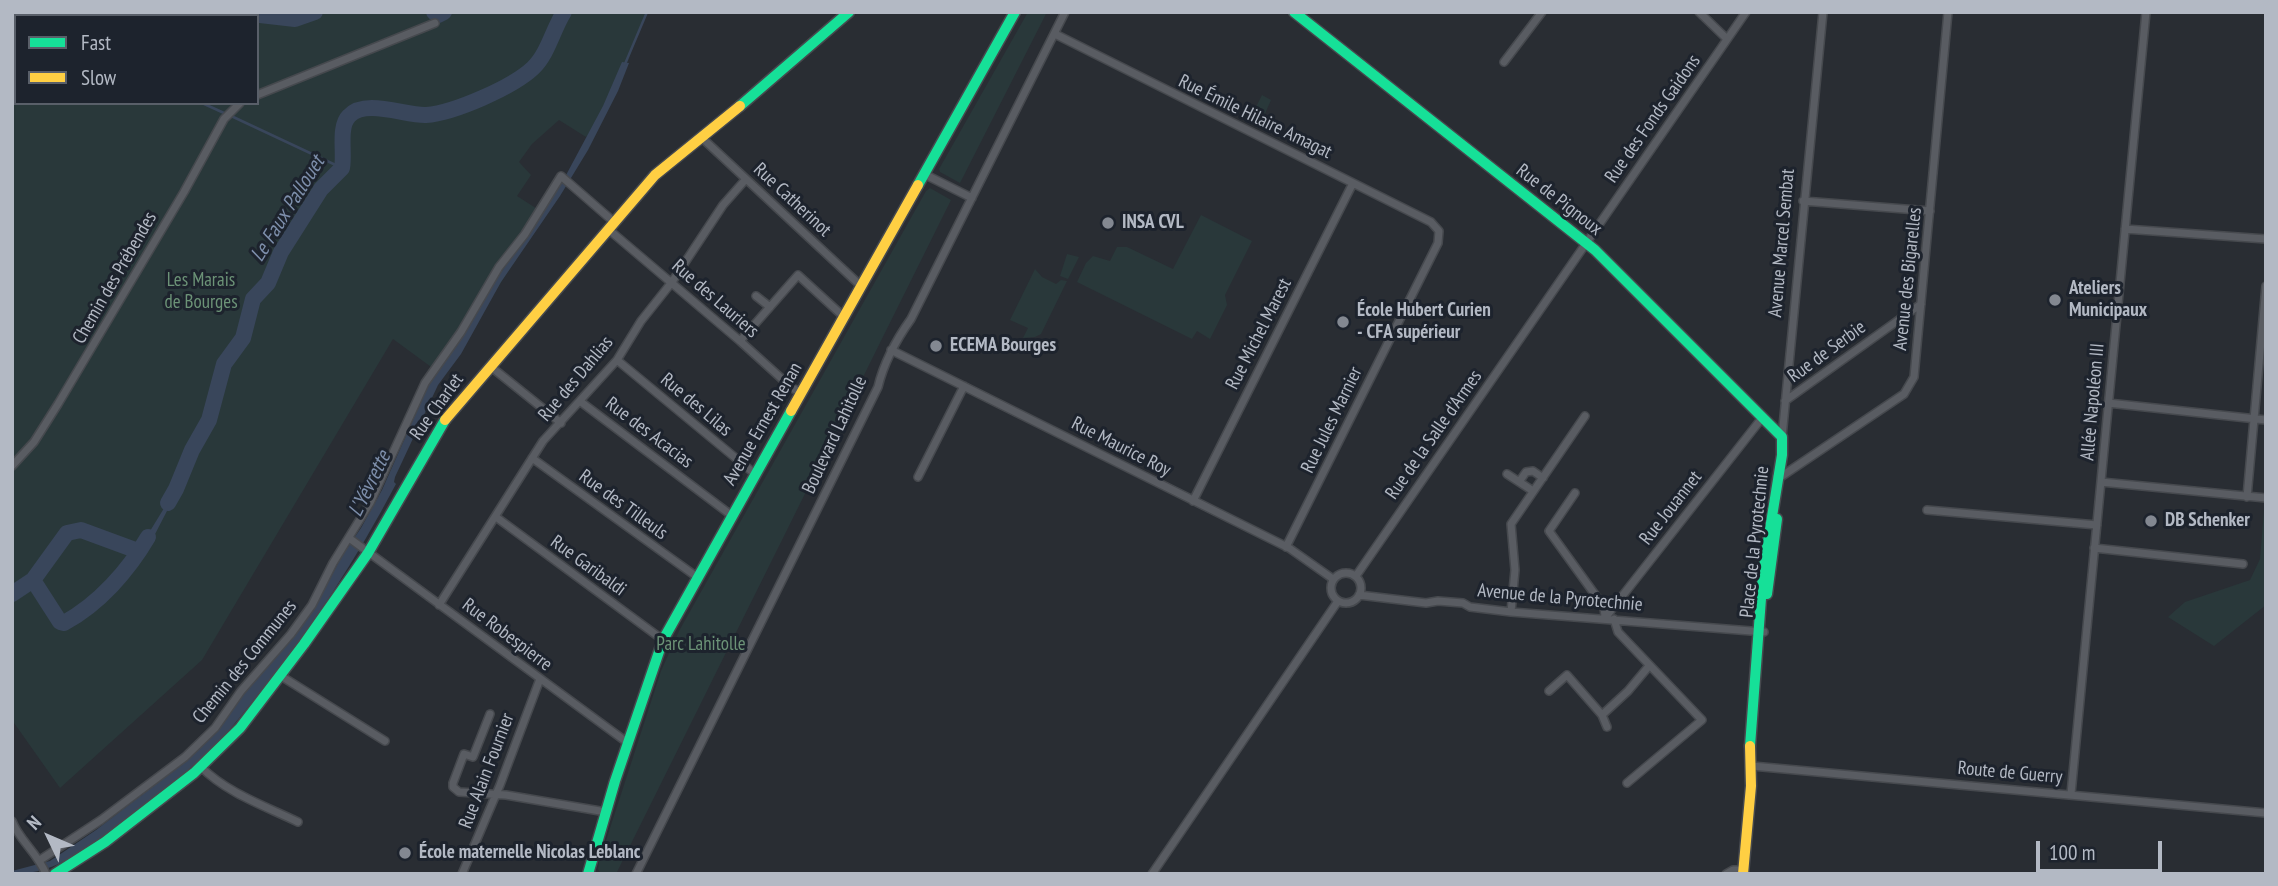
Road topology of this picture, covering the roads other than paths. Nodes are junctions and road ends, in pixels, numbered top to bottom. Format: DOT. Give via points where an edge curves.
graph roads {
  1 [pos="849,12"];
  2 [pos="1015,12"];
  3 [pos="1065,12"];
  4 [pos="1294,12"];
  5 [pos="1542,12"];
  6 [pos="1699,12"];
  7 [pos="1746,12"];
  8 [pos="1823,12"];
  9 [pos="1948,12"];
  10 [pos="2146,12"];
  11 [pos="435,23"];
  12 [pos="1055,34"];
  13 [pos="1727,39"];
  14 [pos="1504,62"];
  15 [pos="259,94"];
  16 [pos="238,105"];
  17 [pos="701,137"];
  18 [pos="924,174"];
  19 [pos="565,179"];
  20 [pos="746,179"];
  21 [pos="1353,183"];
  22 [pos="972,198"];
  23 [pos="1804,201"];
  24 [pos="1930,211"];
  25 [pos="611,225"];
  26 [pos="2125,229"];
  27 [pos="1439,231"];
  28 [pos="2266,239"];
  29 [pos="1586,243"];
  30 [pos="672,282"];
  31 [pos="861,286"];
  32 [pos="2266,286"];
  33 [pos="756,296"];
  34 [pos="1921,304"];
  35 [pos="770,307"];
  36 [pos="844,317"];
  37 [pos="740,341"];
  38 [pos="891,350"];
  39 [pos="617,360"];
  40 [pos="489,366"];
  41 [pos="964,386"];
  42 [pos="802,393"];
  43 [pos="1785,401"];
  44 [pos="581,402"];
  45 [pos="2108,403"];
  46 [pos="1585,416"];
  47 [pos="1762,418"];
  48 [pos="2254,418"];
  49 [pos="2266,420"];
  50 [pos="561,423"];
  51 [pos="1782,437"];
  52 [pos="532,458"];
  53 [pos="12,466"];
  54 [pos="755,474"];
  55 [pos="1507,474"];
  56 [pos="918,477"];
  57 [pos="1779,477"];
  58 [pos="1543,478"];
  59 [pos="1519,482"];
  60 [pos="2101,482"];
  61 [pos="1533,491"];
  62 [pos="1575,493"];
  63 [pos="2247,497"];
  64 [pos="2266,498"];
  65 [pos="1193,501"];
  66 [pos="1927,510"];
  67 [pos="731,515"];
  68 [pos="496,517"];
  69 [pos="2097,525"];
  70 [pos="350,539"];
  71 [pos="1286,547"];
  72 [pos="2094,548"];
  73 [pos="365,551"];
  74 [pos="2243,564"];
  75 [pos="1356,576"];
  76 [pos="696,577"];
  77 [pos="1333,579"];
  78 [pos="1359,595"];
  79 [pos="1338,601"];
  80 [pos="439,605"];
  81 [pos="1511,612"];
  82 [pos="1605,618"];
  83 [pos="1614,619"];
  84 [pos="1761,632"];
  85 [pos="298,639"];
  86 [pos="663,640"];
  87 [pos="1649,666"];
  88 [pos="281,676"];
  89 [pos="540,679"];
  90 [pos="1549,691"];
  91 [pos="490,714"];
  92 [pos="1602,715"];
  93 [pos="1607,727"];
  94 [pos="385,741"];
  95 [pos="628,743"];
  96 [pos="201,766"];
  97 [pos="1752,766"];
  98 [pos="1627,783"];
  99 [pos="496,794"];
  100 [pos="2071,794"];
  101 [pos="606,812"];
  102 [pos="2266,813"];
  103 [pos="12,821"];
  104 [pos="298,822"];
  105 [pos="41,861"];
  106 [pos="1743,872"];
  107 [pos="589,873"];
  108 [pos="46,874"];
  109 [pos="55,874"];
  110 [pos="462,874"];
  111 [pos="636,874"];
  112 [pos="1152,874"];
  113 [pos="1726,874"];
  1 -- 17 [label="main road, Rue Charlet"];
  2 -- 18 [label="main road, Avenue Ernest Renan"];
  3 -- 12 [label="street, Boulevard Lahitolle"];
  4 -- 29 [label="main road, Rue de Pignoux"];
  5 -- 14 [label="street"];
  6 -- 13 [label="street"];
  7 -- 13 [label="street, Rue des Fonds Gaidons"];
  8 -- 23 [label="street, Avenue Marcel Sembat"];
  9 -- 24 [label="street, Avenue des Bigarelles"];
  10 -- 26 [label="street, Allée Napoléon III"];
  11 -- 15 [label="street"];
  12 -- 21 [label="street, Rue Émile Hilaire Amagat"];
  12 -- 22 [label="street, Boulevard Lahitolle"];
  13 -- 29 [label="street, Rue des Fonds Gaidons"];
  16 -- 53 [label="street, Chemin des Prébendes" via="223,119 58,404"];
  17 -- 20 [label="street, Rue Catherinot"];
  17 -- 25 [label="main road, Rue Charlet" via="655,174"];
  18 -- 22 [label="street"];
  18 -- 31 [label="main road, Avenue Ernest Renan"];
  19 -- 25 [label="street, Rue des Lauriers"];
  19 -- 70 [label="street, Chemin des Communes" via="499,267 425,383"];
  20 -- 30 [label="street, Rue des Dahlias" via="723,205"];
  20 -- 31 [label="street, Rue Catherinot"];
  21 -- 27 [label="street, Rue Émile Hilaire Amagat" via="1431,222"];
  21 -- 65 [label="street, Rue Michel Marest"];
  22 -- 38 [label="street, Boulevard Lahitolle"];
  23 -- 24 [label="street"];
  23 -- 43 [label="street, Avenue Marcel Sembat"];
  24 -- 34 [label="street, Avenue des Bigarelles"];
  25 -- 30 [label="street, Rue des Lauriers"];
  25 -- 40 [label="main road, Rue Charlet"];
  26 -- 28 [label="street"];
  26 -- 45 [label="street, Allée Napoléon III"];
  27 -- 71 [label="street, Rue Jules Marnier" via="1438,243"];
  29 -- 47 [label="main road, Rue de Pignoux"];
  29 -- 75 [label="street, Rue de la Salle d'Armes"];
  30 -- 37 [label="street, Rue des Lauriers"];
  30 -- 39 [label="street, Rue des Dahlias"];
  31 -- 36 [label="main road, Avenue Ernest Renan"];
  32 -- 48 [label="street"];
  33 -- 35 [label="street"];
  34 -- 43 [label="street, Rue de Serbie"];
  34 -- 57 [label="street, Avenue des Bigarelles" via="1914,377 1904,394"];
  35 -- 36 [label="street" via="798,275"];
  35 -- 37 [label="street"];
  36 -- 42 [label="main road, Avenue Ernest Renan"];
  37 -- 42 [label="street, Rue des Lauriers"];
  38 -- 41 [label="street, Rue Maurice Roy"];
  38 -- 111 [label="street, Boulevard Lahitolle" via="878,387"];
  39 -- 44 [label="street, Rue des Dahlias"];
  39 -- 54 [label="street, Rue des Lilas"];
  40 -- 50 [label="street"];
  40 -- 73 [label="main road, Rue Charlet" via="447,417"];
  41 -- 56 [label="street"];
  41 -- 65 [label="street, Rue Maurice Roy"];
  42 -- 54 [label="main road, Avenue Ernest Renan"];
  43 -- 51 [label="street, Avenue Marcel Sembat"];
  44 -- 50 [label="street, Rue des Dahlias"];
  44 -- 67 [label="street, Rue des Acacias"];
  45 -- 48 [label="street"];
  45 -- 60 [label="street, Allée Napoléon III"];
  46 -- 58 [label="street"];
  47 -- 51 [label="main road, Rue de Pignoux"];
  47 -- 82 [label="street, Rue Jouannet"];
  48 -- 49 [label="street"];
  48 -- 63 [label="street"];
  50 -- 52 [label="street, Rue des Dahlias"];
  51 -- 57 [label="main road, Avenue Marcel Sembat"];
  52 -- 68 [label="street, Rue des Dahlias"];
  52 -- 76 [label="street, Rue des Tilleuls"];
  54 -- 67 [label="main road, Avenue Ernest Renan"];
  55 -- 59 [label="street"];
  57 -- 84 [label="main road, Place de la Pyrotechnie" via="1763,572"];
  58 -- 59 [label="street" via="1526,472"];
  58 -- 61 [label="street"];
  59 -- 61 [label="street"];
  60 -- 63 [label="street"];
  60 -- 69 [label="street, Allée Napoléon III"];
  61 -- 81 [label="street" via="1511,524 1515,570"];
  62 -- 82 [label="street" via="1549,531 1604,607"];
  63 -- 64 [label="street"];
  65 -- 71 [label="street, Rue Maurice Roy"];
  66 -- 69 [label="street"];
  67 -- 76 [label="main road, Avenue Ernest Renan"];
  68 -- 80 [label="street, Rue des Dahlias"];
  68 -- 86 [label="street, Rue Garibaldi"];
  69 -- 72 [label="street, Allée Napoléon III"];
  70 -- 73 [label="street, Rue Robespierre"];
  70 -- 85 [label="street, Chemin des Communes" via="333,563"];
  71 -- 77 [label="street, Rue Maurice Roy"];
  72 -- 74 [label="street"];
  72 -- 100 [label="street, Allée Napoléon III"];
  73 -- 80 [label="street, Rue Robespierre"];
  73 -- 85 [label="main road, Rue Charlet"];
  75 -- 77 [label="street" via="1339,574"];
  75 -- 78 [label="street"];
  76 -- 86 [label="main road, Avenue Ernest Renan"];
  77 -- 79 [label="street" via="1331,591"];
  78 -- 79 [label="street" via="1350,602"];
  78 -- 81 [label="street, Avenue de la Pyrotechnie" via="1463,603"];
  79 -- 112 [label="street"];
  80 -- 89 [label="street, Rue Robespierre"];
  81 -- 82 [label="street, Avenue de la Pyrotechnie"];
  82 -- 83 [label="street, Avenue de la Pyrotechnie"];
  83 -- 84 [label="street, Avenue de la Pyrotechnie"];
  83 -- 87 [label="street" via="1618,632"];
  84 -- 97 [label="main road, Place de la Pyrotechnie"];
  85 -- 88 [label="main road, Rue Charlet"];
  85 -- 105 [label="street, Chemin des Communes" via="241,691 215,728 184,757"];
  86 -- 95 [label="main road, Avenue Ernest Renan"];
  87 -- 92 [label="street"];
  87 -- 98 [label="street" via="1702,720"];
  88 -- 94 [label="street"];
  88 -- 96 [label="main road, Rue Charlet" via="240,728"];
  89 -- 95 [label="street, Rue Robespierre"];
  89 -- 99 [label="street, Rue Alain Fournier"];
  90 -- 92 [label="street" via="1567,675"];
  91 -- 99 [label="street" via="473,757 464,754 453,787 459,792"];
  92 -- 93 [label="street"];
  95 -- 101 [label="main road, Avenue Ernest Renan"];
  96 -- 104 [label="street" via="214,780"];
  96 -- 109 [label="main road, Rue Charlet" via="105,842"];
  97 -- 100 [label="street, Route de Guerry"];
  97 -- 106 [label="main road, Place de la Pyrotechnie"];
  99 -- 101 [label="street"];
  99 -- 110 [label="street, Rue Alain Fournier"];
  100 -- 102 [label="street, Route de Guerry"];
  101 -- 107 [label="main road, Avenue Ernest Renan"];
  103 -- 105 [label="street"];
  105 -- 108 [label="street"];
  106 -- 113 [label="street"];
}
